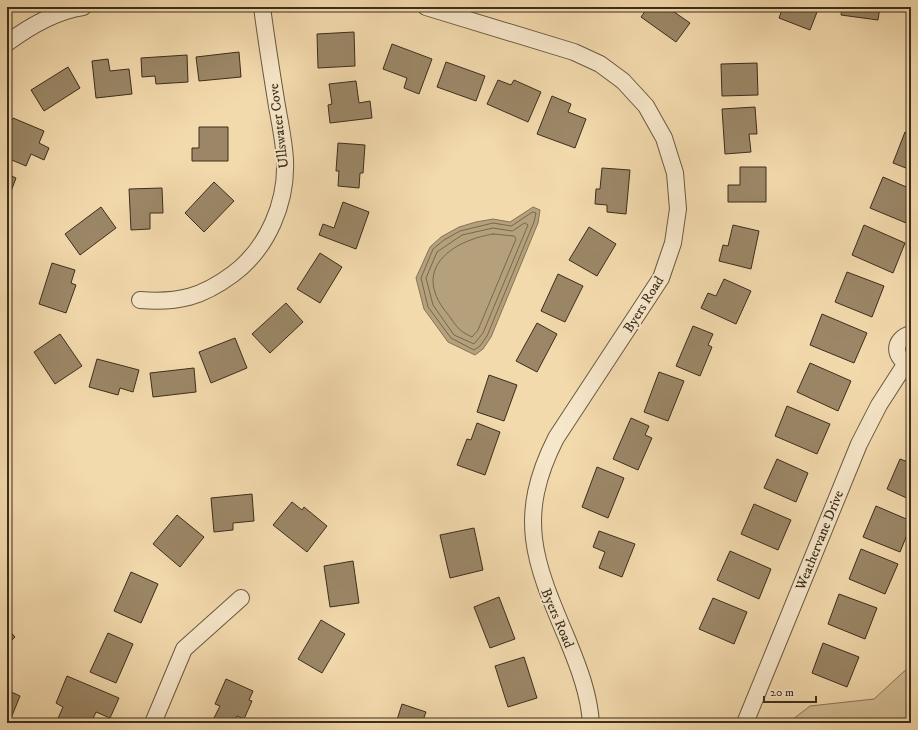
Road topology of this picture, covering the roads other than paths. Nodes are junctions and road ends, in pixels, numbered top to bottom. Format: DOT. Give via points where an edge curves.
graph roads {
  1 [pos="83,7"];
  2 [pos="262,7"];
  3 [pos="426,7"];
  4 [pos="53,11"];
  5 [pos="457,11"];
  6 [pos="7,43"];
  7 [pos="140,300"];
  8 [pos="911,334"];
  9 [pos="908,364"];
  10 [pos="241,598"];
  11 [pos="153,723"];
  12 [pos="591,723"];
  13 [pos="745,723"];
  1 -- 4 [label="street"];
  2 -- 7 [label="street, Ullswater Cove" via="284,160 283,188 276,217 254,254 240,269 221,283 200,294 177,300"];
  3 -- 5 [label="street, Byers Road"];
  4 -- 6 [label="street"];
  5 -- 12 [label="street, Byers Road" via="574,52 600,64 623,81 646,106 664,138 675,173 678,209 673,243 661,278 556,438 538,481 532,516 534,550 542,580 584,682"];
  8 -- 9 [label="street" via="904,336 897,348 898,355"];
  9 -- 13 [label="street, Weathervane Drive" via="879,405 859,444"];
  10 -- 11 [label="street" via="184,649"];
}
